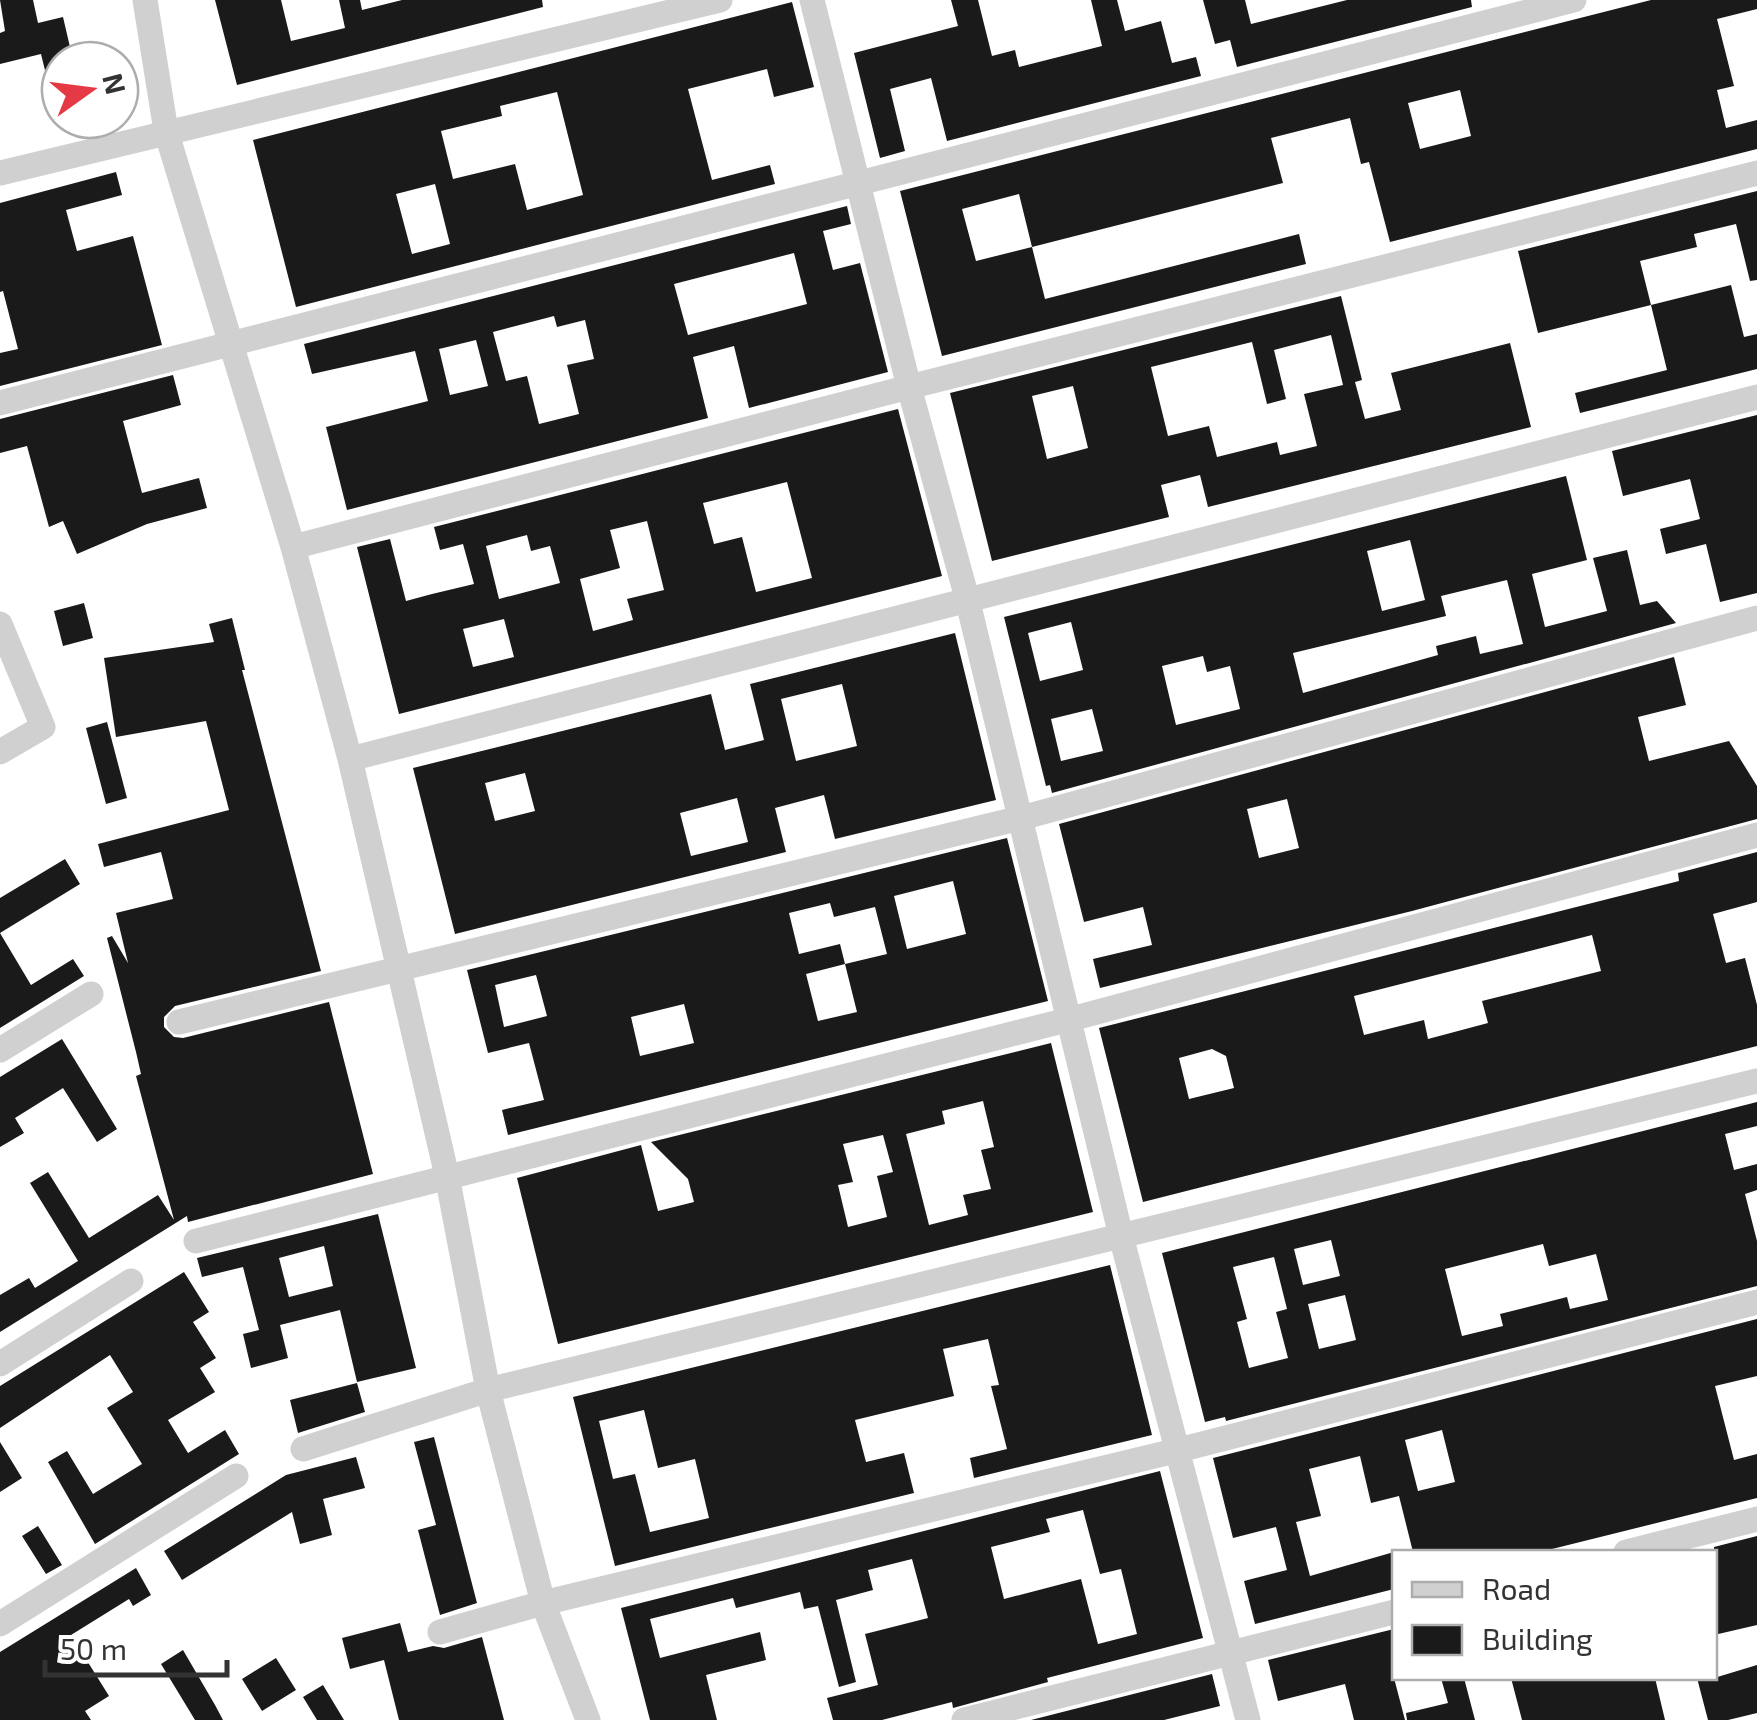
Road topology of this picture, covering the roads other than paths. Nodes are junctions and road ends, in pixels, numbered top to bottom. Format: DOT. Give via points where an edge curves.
graph roads {
  1 [pos="145,0"];
  2 [pos="720,0"];
  3 [pos="812,0"];
  4 [pos="1466,0"];
  5 [pos="1574,0"];
  6 [pos="1473,26"];
  7 [pos="166,131"];
  8 [pos="0,173"];
  9 [pos="1757,173"];
  10 [pos="857,184"];
  11 [pos="230,344"];
  12 [pos="909,387"];
  13 [pos="1757,398"];
  14 [pos="0,403"];
  15 [pos="293,547"];
  16 [pos="967,598"];
  17 [pos="1757,618"];
  18 [pos="0,624"];
  19 [pos="0,752"];
  20 [pos="350,758"];
  21 [pos="1021,818"];
  22 [pos="1757,834"];
  23 [pos="401,970"];
  24 [pos="92,994"];
  25 [pos="1070,1018"];
  26 [pos="179,1022"];
  27 [pos="0,1050"];
  28 [pos="1757,1081"];
  29 [pos="447,1176"];
  30 [pos="1121,1236"];
  31 [pos="196,1241"];
  32 [pos="132,1281"];
  33 [pos="1757,1302"];
  34 [pos="0,1364"];
  35 [pos="488,1390"];
  36 [pos="303,1449"];
  37 [pos="1179,1450"];
  38 [pos="236,1476"];
  39 [pos="1757,1519"];
  40 [pos="1634,1550"];
  41 [pos="543,1603"];
  42 [pos="1392,1613"];
  43 [pos="0,1624"];
  44 [pos="440,1632"];
  45 [pos="1230,1654"];
  46 [pos="588,1720"];
  47 [pos="964,1720"];
  48 [pos="1248,1720"];
  1 -- 7 [label="street"];
  2 -- 7 [label="street"];
  3 -- 10 [label="street"];
  4 -- 6 [label="street"];
  5 -- 6 [label="street"];
  6 -- 10 [label="street"];
  7 -- 8 [label="street"];
  7 -- 11 [label="street"];
  9 -- 12 [label="street"];
  10 -- 11 [label="street"];
  10 -- 12 [label="street"];
  11 -- 14 [label="street"];
  11 -- 15 [label="street"];
  12 -- 15 [label="street"];
  12 -- 16 [label="street"];
  13 -- 16 [label="street"];
  15 -- 20 [label="street"];
  16 -- 20 [label="street"];
  16 -- 21 [label="street"];
  17 -- 21 [label="street"];
  18 -- 19 [label="street" via="43,728"];
  20 -- 23 [label="street"];
  21 -- 23 [label="street"];
  21 -- 25 [label="street"];
  22 -- 25 [label="street"];
  23 -- 26 [label="street"];
  23 -- 29 [label="street"];
  24 -- 27 [label="street"];
  25 -- 29 [label="street"];
  25 -- 30 [label="street"];
  28 -- 30 [label="street"];
  29 -- 31 [label="street"];
  29 -- 35 [label="street"];
  30 -- 35 [label="street"];
  30 -- 37 [label="street"];
  32 -- 34 [label="street"];
  33 -- 37 [label="street"];
  35 -- 36 [label="street"];
  35 -- 41 [label="street"];
  37 -- 41 [label="street"];
  37 -- 45 [label="street"];
  38 -- 43 [label="street"];
  39 -- 40 [label="street"];
  41 -- 44 [label="street"];
  41 -- 46 [label="street"];
  42 -- 45 [label="street"];
  45 -- 47 [label="street"];
  45 -- 48 [label="street"];
}
